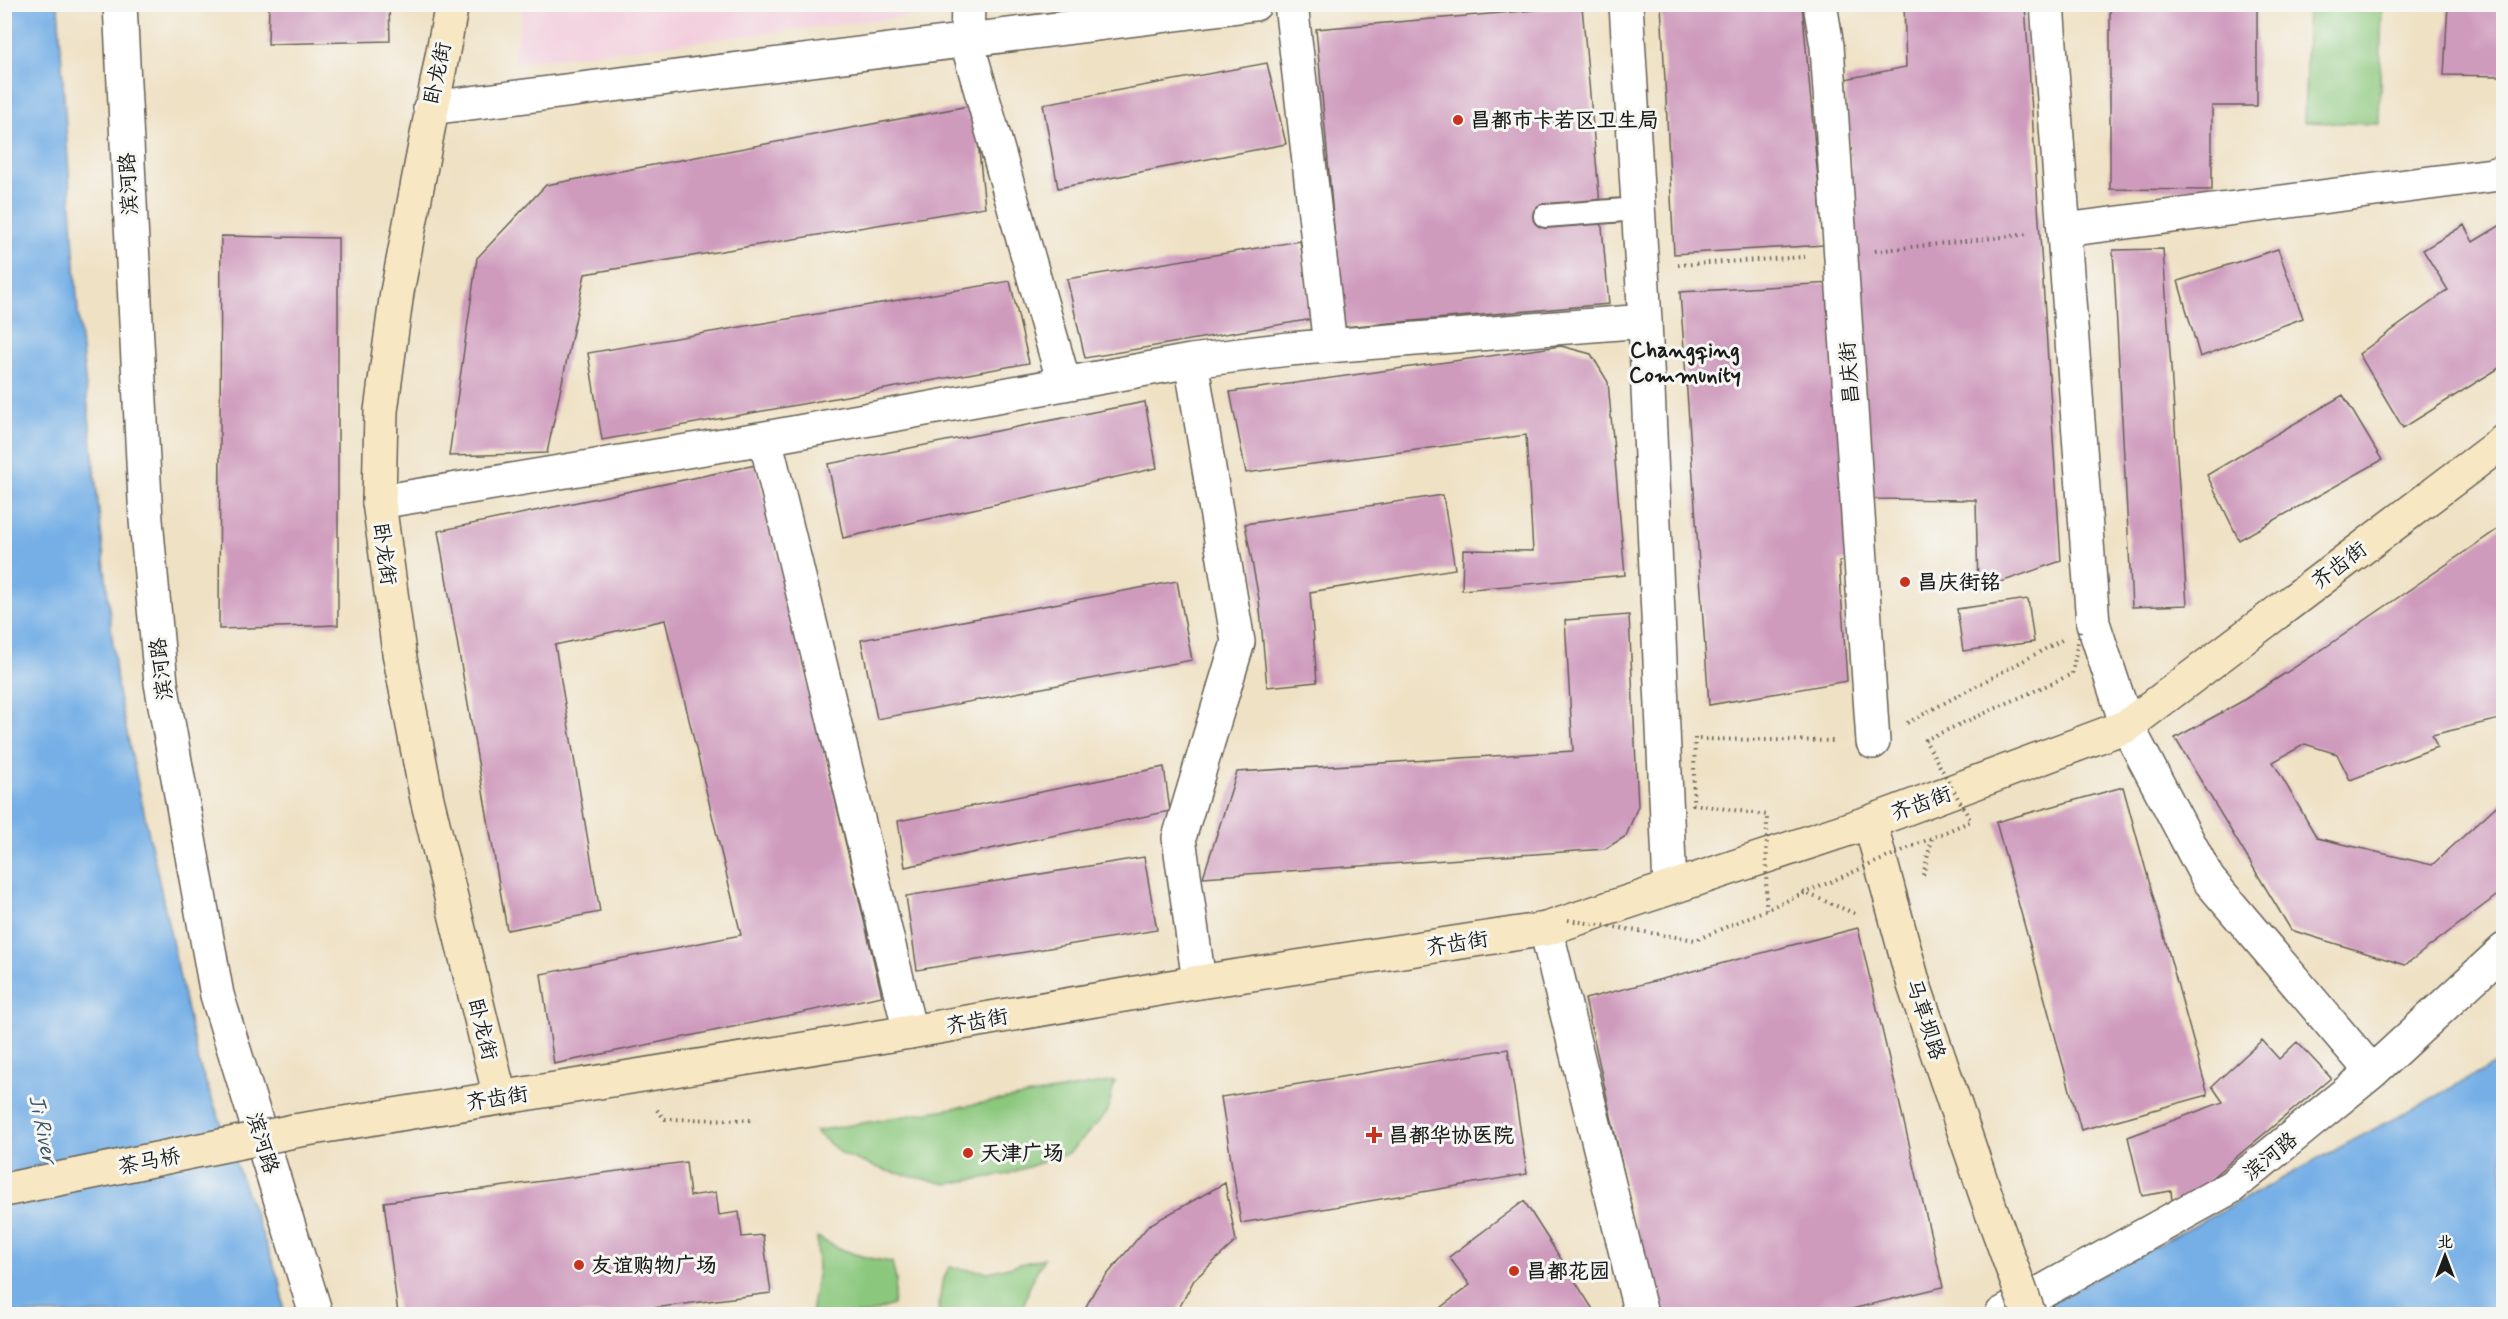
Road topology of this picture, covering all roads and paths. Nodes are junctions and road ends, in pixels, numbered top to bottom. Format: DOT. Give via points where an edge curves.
graph roads {
  1 [pos="120,4"];
  2 [pos="452,4"];
  3 [pos="968,4"];
  4 [pos="1255,4"];
  5 [pos="1291,4"];
  6 [pos="1626,4"];
  7 [pos="1820,4"];
  8 [pos="2048,4"];
  9 [pos="967,42"];
  10 [pos="430,108"];
  11 [pos="2504,171"];
  12 [pos="1638,209"];
  13 [pos="1545,216"];
  14 [pos="2064,230"];
  15 [pos="1646,321"];
  16 [pos="1330,346"];
  17 [pos="1191,361"];
  18 [pos="1064,383"];
  19 [pos="765,438"];
  20 [pos="2504,441"];
  21 [pos="379,502"];
  22 [pos="2080,630"];
  23 [pos="2127,726"];
  24 [pos="1695,738"];
  25 [pos="1873,742"];
  26 [pos="1870,822"];
  27 [pos="1670,887"];
  28 [pos="1766,909"];
  29 [pos="1557,924"];
  30 [pos="2504,950"];
  31 [pos="1199,982"];
  32 [pos="910,1032"];
  33 [pos="2372,1072"];
  34 [pos="627,1077"];
  35 [pos="500,1097"];
  36 [pos="755,1120"];
  37 [pos="294,1131"];
  38 [pos="4,1190"];
  39 [pos="316,1314"];
  40 [pos="1641,1314"];
  41 [pos="2002,1314"];
  42 [pos="2029,1314"];
  1 -- 39 [label="street, 滨河路" via="146,508 161,683 217,995"];
  2 -- 10 [label="main road, 卧龙街"];
  3 -- 9 [label="street"];
  4 -- 9 [label="street"];
  5 -- 16 [label="street"];
  6 -- 12 [label="street"];
  7 -- 25 [label="street, 昌庆街" via="1828,58"];
  8 -- 14 [label="street"];
  9 -- 10 [label="street"];
  9 -- 18 [label="street"];
  10 -- 21 [label="main road, 卧龙街" via="384,387"];
  11 -- 14 [label="street" via="2492,176"];
  12 -- 13 [label="lane"];
  12 -- 15 [label="street"];
  14 -- 23 [label="street" via="2093,623"];
  15 -- 16 [label="street"];
  15 -- 27 [label="street"];
  16 -- 17 [label="street"];
  17 -- 18 [label="street"];
  17 -- 31 [label="street" via="1238,642 1179,838"];
  18 -- 19 [label="street"];
  19 -- 21 [label="street"];
  19 -- 32 [label="street"];
  20 -- 23 [label="main road, 齐齿街"];
  21 -- 35 [label="main road, 卧龙街" via="399,653 427,799"];
  22 -- 28 [label="path, bridge" via="2072,674 1924,740 1971,821"];
  23 -- 26 [label="main road, 齐齿街"];
  23 -- 33 [label="street" via="2208,879"];
  24 -- 28 [label="path, bridge" via="1694,804 1767,815"];
  26 -- 27 [label="main road, 齐齿街"];
  26 -- 42 [label="main road, 马草坝路, bridge" via="1914,985"];
  27 -- 29 [label="main road, 齐齿街"];
  28 -- 29 [label="path, bridge" via="1696,940"];
  29 -- 31 [label="main road, 齐齿街"];
  29 -- 40 [label="street"];
  30 -- 33 [label="street, 滨河路"];
  31 -- 32 [label="main road, 齐齿街"];
  32 -- 34 [label="main road, 齐齿街"];
  33 -- 41 [label="street, 滨河路" via="2231,1187"];
  34 -- 35 [label="main road, 齐齿街"];
  34 -- 36 [label="path" via="665,1119"];
  35 -- 37 [label="main road, 齐齿街"];
  37 -- 38 [label="main road, 茶马桥, bridge"];
}
